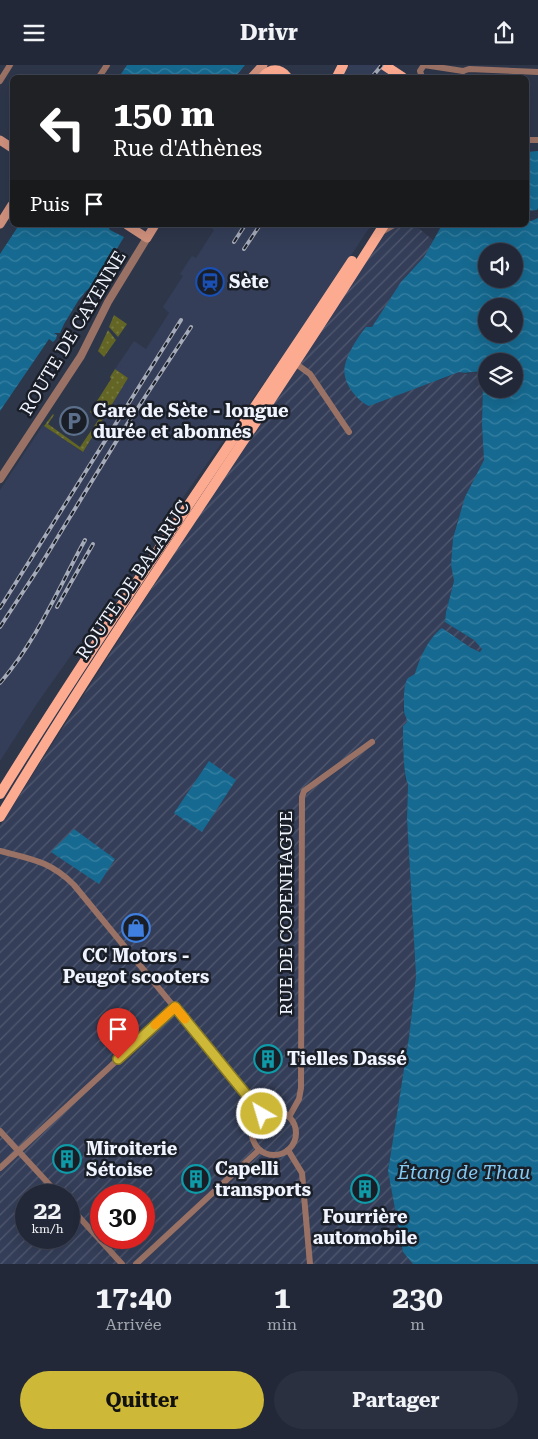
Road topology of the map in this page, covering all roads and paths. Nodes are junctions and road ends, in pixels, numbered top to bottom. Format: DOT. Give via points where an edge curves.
graph roads {
  1 [pos="10,65"];
  2 [pos="263,65"];
  3 [pos="386,66"];
  4 [pos="278,67"];
  5 [pos="538,72"];
  6 [pos="464,74"];
  7 [pos="254,75"];
  8 [pos="265,75"];
  9 [pos="399,75"];
  10 [pos="421,75"];
  11 [pos="0,81"];
  12 [pos="10,208"];
  13 [pos="0,224"];
  14 [pos="130,227"];
  15 [pos="153,227"];
  16 [pos="377,230"];
  17 [pos="147,238"];
  18 [pos="292,360"];
  19 [pos="349,432"];
  20 [pos="0,479"];
  21 [pos="372,742"];
  22 [pos="0,794"];
  23 [pos="0,817"];
  24 [pos="0,851"];
  25 [pos="175,1007"];
  26 [pos="262,1114"];
  27 [pos="289,1117"];
  28 [pos="0,1131"];
  29 [pos="259,1150"];
  30 [pos="288,1150"];
  31 [pos="19,1151"];
  32 [pos="0,1168"];
  33 [pos="49,1184"];
  34 [pos="80,1218"];
  35 [pos="122,1264"];
  36 [pos="136,1264"];
  37 [pos="310,1264"];
  1 -- 11 [label="street"];
  2 -- 7 [label="main road"];
  3 -- 9 [label="main road"];
  4 -- 8 [label="main road"];
  5 -- 6 [label="street" via="469,69"];
  6 -- 10 [label="street" via="424,65"];
  12 -- 13 [label="main road"];
  14 -- 17 [label="main road"];
  15 -- 17 [label="main road"];
  16 -- 18 [label="main road, ROUTE DE BALARUC"];
  17 -- 20 [label="street, ROUTE DE CAYENNE" via="108,302 81,356"];
  18 -- 19 [label="street" via="310,374"];
  18 -- 22 [label="main road, ROUTE DE BALARUC" via="139,579"];
  18 -- 23 [label="main road, ROUTE DE BALARUC"];
  21 -- 27 [label="street, RUE DE COPENHAGUE" via="304,791 302,797 301,1088"];
  24 -- 25 [label="street" via="53,867 69,880"];
  25 -- 26 [label="street"];
  25 -- 31 [label="street"];
  26 -- 27 [label="street" via="276,1111"];
  26 -- 29 [label="street" via="252,1131"];
  27 -- 30 [label="street" via="296,1130"];
  28 -- 31 [label="street"];
  29 -- 30 [label="street" via="273,1155"];
  29 -- 36 [label="street"];
  30 -- 37 [label="street" via="302,1173"];
  31 -- 32 [label="street"];
  31 -- 33 [label="street"];
  34 -- 35 [label="street"];
}
